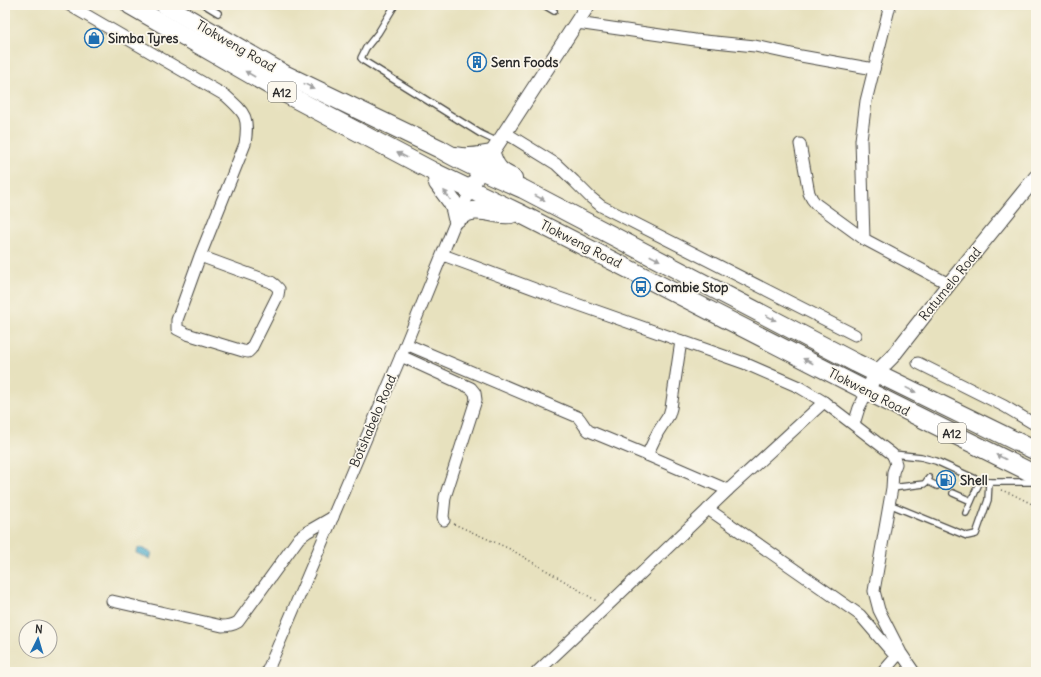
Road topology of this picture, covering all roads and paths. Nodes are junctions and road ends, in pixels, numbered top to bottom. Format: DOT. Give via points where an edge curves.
graph roads {
  1 [pos="69,5"];
  2 [pos="130,5"];
  3 [pos="165,5"];
  4 [pos="205,5"];
  5 [pos="395,5"];
  6 [pos="544,5"];
  7 [pos="588,5"];
  8 [pos="890,5"];
  9 [pos="554,12"];
  10 [pos="218,13"];
  11 [pos="577,23"];
  12 [pos="874,69"];
  13 [pos="498,143"];
  14 [pos="800,144"];
  15 [pos="440,150"];
  16 [pos="480,170"];
  17 [pos="436,173"];
  18 [pos="1036,177"];
  19 [pos="523,189"];
  20 [pos="471,190"];
  21 [pos="517,212"];
  22 [pos="457,218"];
  23 [pos="864,239"];
  24 [pos="443,255"];
  25 [pos="200,256"];
  26 [pos="949,284"];
  27 [pos="855,335"];
  28 [pos="680,341"];
  29 [pos="406,344"];
  30 [pos="401,356"];
  31 [pos="918,363"];
  32 [pos="876,373"];
  33 [pos="868,392"];
  34 [pos="824,402"];
  35 [pos="854,424"];
  36 [pos="1036,425"];
  37 [pos="1036,451"];
  38 [pos="892,454"];
  39 [pos="647,455"];
  40 [pos="1036,475"];
  41 [pos="980,481"];
  42 [pos="989,482"];
  43 [pos="1036,482"];
  44 [pos="937,486"];
  45 [pos="892,488"];
  46 [pos="728,490"];
  47 [pos="952,493"];
  48 [pos="971,501"];
  49 [pos="889,504"];
  50 [pos="1036,506"];
  51 [pos="708,509"];
  52 [pos="966,513"];
  53 [pos="333,517"];
  54 [pos="444,520"];
  55 [pos="112,601"];
  56 [pos="606,607"];
  57 [pos="898,655"];
  58 [pos="267,672"];
  59 [pos="537,672"];
  60 [pos="883,672"];
  61 [pos="914,672"];
  1 -- 25 [label="street" via="226,96 245,117 245,144"];
  17 -- 2 [label="main road, Tlokweng Road / A12, one-way" via="271,86"];
  3 -- 15 [label="main road, Tlokweng Road / A12, one-way" via="284,74"];
  4 -- 10 [label="lane"];
  5 -- 13 [label="lane" via="361,58"];
  6 -- 9 [label="lane"];
  7 -- 11 [label="street, Botshabelo Road"];
  8 -- 12 [label="street"];
  11 -- 12 [label="street" via="755,46"];
  11 -- 13 [label="street, Botshabelo Road"];
  12 -- 23 [label="street" via="866,101 861,140"];
  13 -- 15 [label="main road" via="480,156 459,157"];
  13 -- 16 [label="street, Botshabelo Road"];
  13 -- 19 [label="main road" via="493,161 502,174 515,180"];
  13 -- 27 [label="street" via="556,164 601,206"];
  14 -- 23 [label="street" via="812,199"];
  15 -- 16 [label="main road, Tlokweng Road / A12"];
  16 -- 19 [label="main road, Tlokweng Road / A12"];
  16 -- 20 [label="street, Botshabelo Road"];
  17 -- 20 [label="main road, Tlokweng Road / A12"];
  22 -- 17 [label="main road, one-way" via="452,202 438,182"];
  18 -- 26 [label="street, Ratumelo Road"];
  19 -- 32 [label="main road, Tlokweng Road / A12, one-way"];
  20 -- 21 [label="main road, Tlokweng Road / A12"];
  20 -- 22 [label="street, Botshabelo Road"];
  21 -- 22 [label="main road" via="505,215 470,211"];
  33 -- 21 [label="main road, Tlokweng Road / A12, one-way"];
  22 -- 24 [label="street, Botshabelo Road"];
  23 -- 26 [label="street"];
  24 -- 28 [label="street"];
  24 -- 29 [label="street, Botshabelo Road"];
  25 -- 25 [label="street" via="177,320 177,329 248,352 252,349 279,289 271,282"];
  26 -- 32 [label="street, Ratumelo Road" via="892,357"];
  28 -- 34 [label="street" via="744,363 799,387"];
  28 -- 39 [label="street" via="669,415"];
  29 -- 30 [label="street, Botshabelo Road"];
  29 -- 39 [label="street" via="578,417 589,431"];
  30 -- 53 [label="street, Botshabelo Road"];
  30 -- 54 [label="street" via="471,388 475,393 476,400 444,498"];
  31 -- 36 [label="street"];
  32 -- 33 [label="street, Ratumelo Road"];
  32 -- 37 [label="main road, Tlokweng Road / A12, one-way"];
  33 -- 35 [label="street"];
  40 -- 33 [label="main road, Tlokweng Road / A12, one-way"];
  34 -- 35 [label="street"];
  34 -- 46 [label="street"];
  35 -- 38 [label="street"];
  38 -- 41 [label="lane" via="921,458"];
  38 -- 45 [label="street" via="896,464"];
  39 -- 46 [label="street"];
  41 -- 42 [label="lane"];
  41 -- 48 [label="lane"];
  42 -- 43 [label="lane"];
  42 -- 49 [label="lane" via="988,500 976,534 967,536"];
  42 -- 50 [label="path" via="998,489"];
  44 -- 45 [label="lane" via="928,480 924,484"];
  45 -- 49 [label="street"];
  46 -- 51 [label="street"];
  47 -- 48 [label="lane"];
  48 -- 52 [label="lane"];
  49 -- 57 [label="street" via="874,591"];
  51 -- 56 [label="street"];
  51 -- 57 [label="street" via="860,616"];
  53 -- 55 [label="street" via="298,538 238,622 233,625 222,626"];
  53 -- 58 [label="street, Botshabelo Road"];
  54 -- 56 [label="path" via="510,549"];
  56 -- 59 [label="street"];
  57 -- 60 [label="street"];
  57 -- 61 [label="street"];
}
